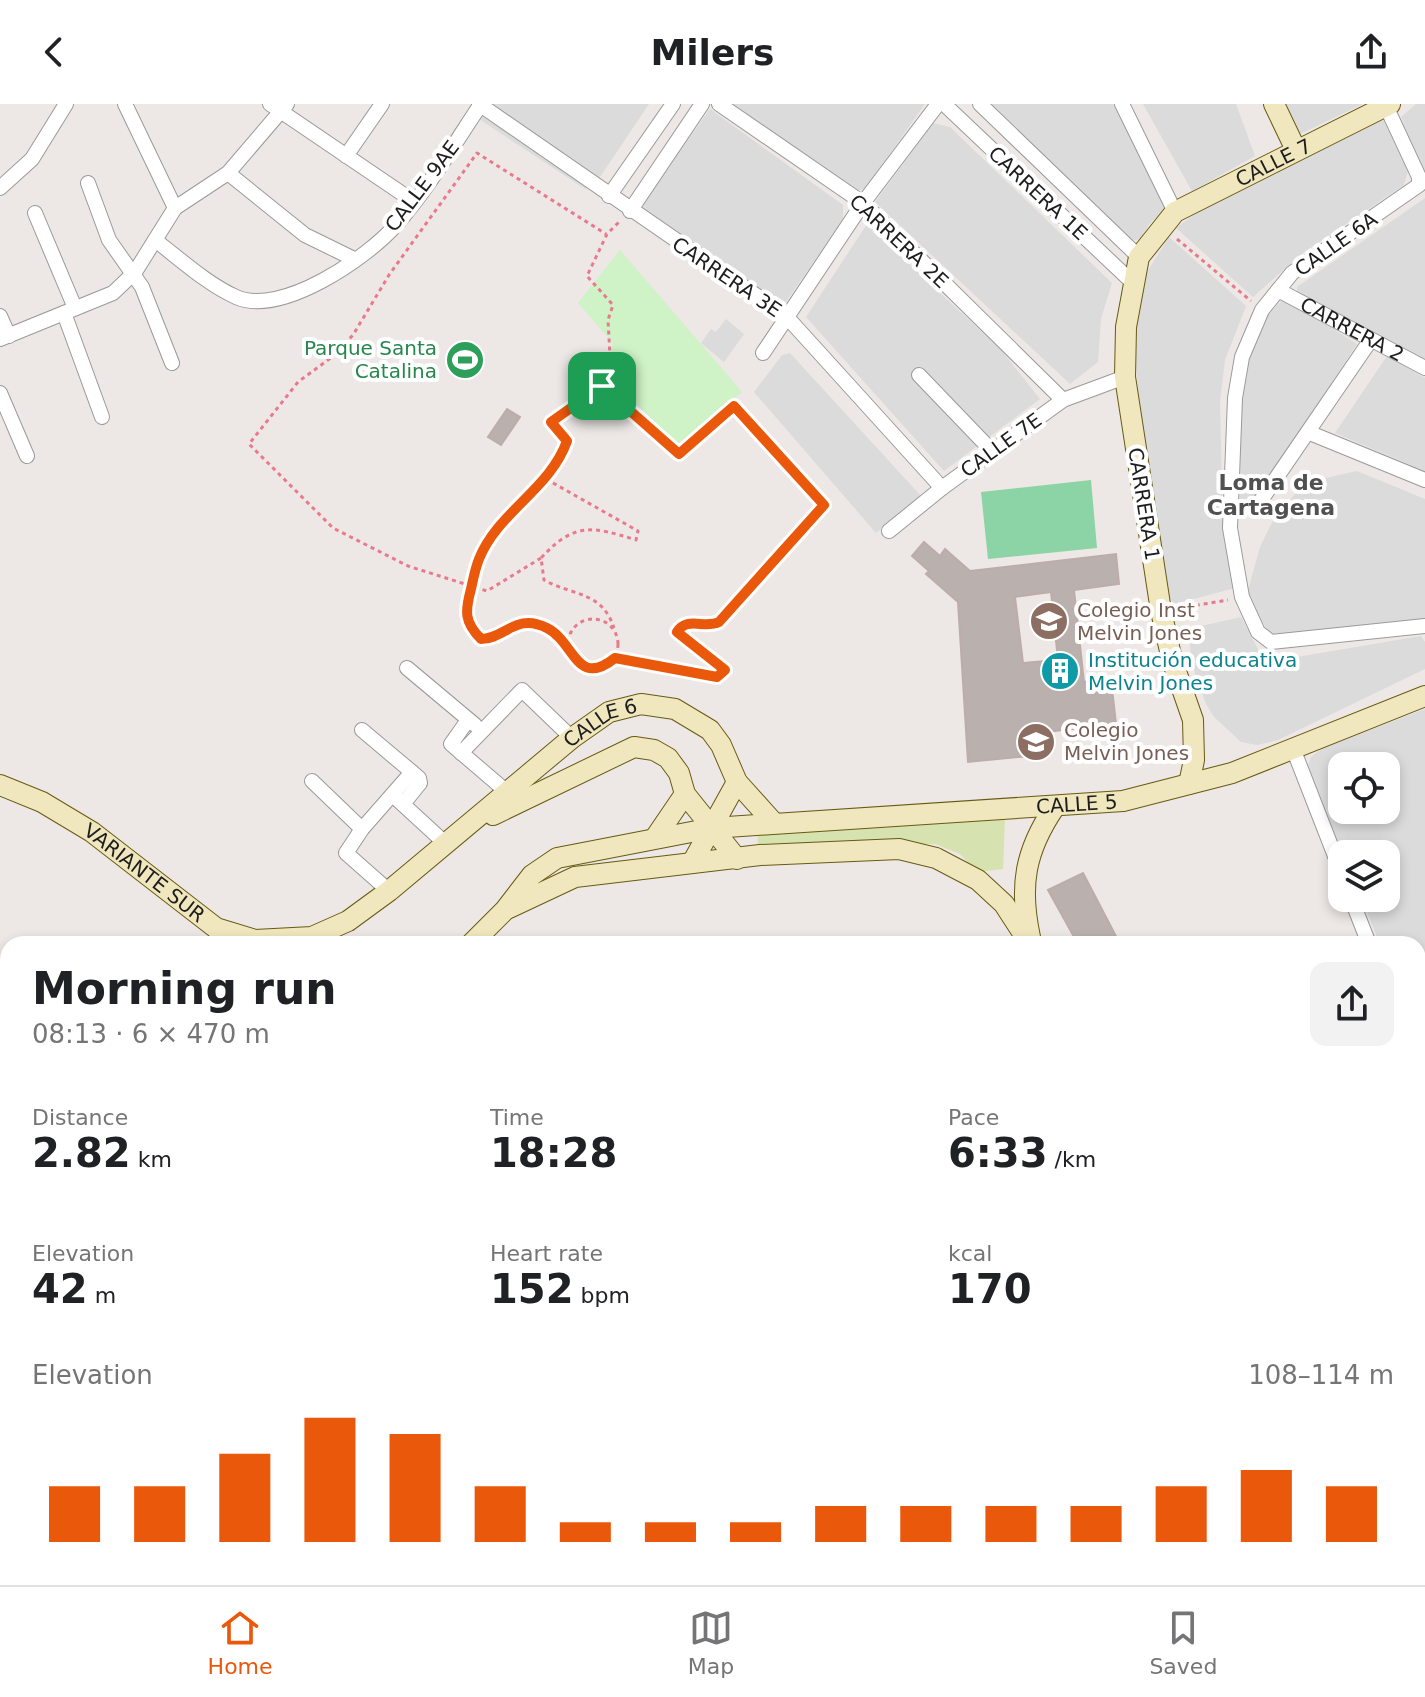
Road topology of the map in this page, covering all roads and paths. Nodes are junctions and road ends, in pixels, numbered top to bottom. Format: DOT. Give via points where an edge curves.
graph roads {
  1 [pos="66,104"];
  2 [pos="125,104"];
  3 [pos="382,104"];
  4 [pos="480,104"];
  5 [pos="673,104"];
  6 [pos="702,104"];
  7 [pos="719,104"];
  8 [pos="941,104"];
  9 [pos="980,104"];
  10 [pos="1122,104"];
  11 [pos="1274,104"];
  12 [pos="1388,105"];
  13 [pos="280,107"];
  14 [pos="1296,150"];
  15 [pos="346,156"];
  16 [pos="228,173"];
  17 [pos="88,183"];
  18 [pos="0,188"];
  19 [pos="609,196"];
  20 [pos="413,201"];
  21 [pos="863,203"];
  22 [pos="175,208"];
  23 [pos="630,211"];
  24 [pos="35,213"];
  25 [pos="1168,219"];
  26 [pos="607,234"];
  27 [pos="155,240"];
  28 [pos="1139,257"];
  29 [pos="354,259"];
  30 [pos="135,272"];
  31 [pos="1132,282"];
  32 [pos="1278,290"];
  33 [pos="1262,310"];
  34 [pos="69,311"];
  35 [pos="0,316"];
  36 [pos="786,316"];
  37 [pos="4,338"];
  38 [pos="1370,341"];
  39 [pos="763,353"];
  40 [pos="172,363"];
  41 [pos="1425,368"];
  42 [pos="919,375"];
  43 [pos="1125,377"];
  44 [pos="602,386"];
  45 [pos="0,393"];
  46 [pos="1063,400"];
  47 [pos="102,417"];
  48 [pos="1310,433"];
  49 [pos="992,451"];
  50 [pos="27,456"];
  51 [pos="546,479"];
  52 [pos="1425,480"];
  53 [pos="942,488"];
  54 [pos="1257,506"];
  55 [pos="889,531"];
  56 [pos="541,558"];
  57 [pos="472,586"];
  58 [pos="1242,597"];
  59 [pos="1161,611"];
  60 [pos="1425,626"];
  61 [pos="614,628"];
  62 [pos="568,646"];
  63 [pos="615,658"];
  64 [pos="407,668"];
  65 [pos="1425,696"];
  66 [pos="468,720"];
  67 [pos="362,730"];
  68 [pos="481,730"];
  69 [pos="572,738"];
  70 [pos="456,749"];
  71 [pos="1294,751"];
  72 [pos="312,781"];
  73 [pos="737,782"];
  74 [pos="1189,784"];
  75 [pos="0,785"];
  76 [pos="507,792"];
  77 [pos="685,794"];
  78 [pos="398,799"];
  79 [pos="1054,808"];
  80 [pos="773,822"];
  81 [pos="712,828"];
  82 [pos="362,829"];
  83 [pos="453,837"];
  84 [pos="655,838"];
  85 [pos="1329,840"];
  86 [pos="737,859"];
  87 [pos="692,863"];
  88 [pos="389,891"];
  89 [pos="505,910"];
  90 [pos="1356,912"];
  91 [pos="242,936"];
  92 [pos="309,936"];
  93 [pos="479,936"];
  94 [pos="1025,936"];
  95 [pos="1029,936"];
  96 [pos="1366,936"];
  1 -- 18 [label="street" via="32,159"];
  2 -- 22 [label="street"];
  3 -- 15 [label="street"];
  4 -- 19 [label="street, CARRERA 3E"];
  4 -- 20 [label="street, CALLE 9AE"];
  5 -- 19 [label="street"];
  6 -- 23 [label="street"];
  7 -- 21 [label="street, CARRERA 2E"];
  8 -- 21 [label="street"];
  8 -- 31 [label="street, CARRERA 1E"];
  9 -- 28 [label="street, CARRERA 1E"];
  10 -- 25 [label="street"];
  11 -- 14 [label="main road"];
  12 -- 14 [label="main road, CALLE 7"];
  12 -- 32 [label="street, CALLE 6A" via="1419,185 1292,273"];
  13 -- 15 [label="street"];
  13 -- 16 [label="street"];
  14 -- 25 [label="main road, CALLE 7"];
  15 -- 20 [label="street"];
  16 -- 22 [label="street"];
  16 -- 29 [label="street" via="305,235"];
  17 -- 30 [label="street" via="109,240"];
  19 -- 23 [label="street, CARRERA 3E"];
  20 -- 29 [label="street, CALLE 9AE" via="397,225"];
  21 -- 36 [label="street"];
  21 -- 46 [label="street, CARRERA 2E"];
  22 -- 27 [label="street"];
  23 -- 26 [label="path"];
  23 -- 36 [label="street, CARRERA 3E"];
  24 -- 34 [label="street"];
  25 -- 28 [label="main road, CARRERA 1"];
  25 -- 33 [label="path"];
  26 -- 44 [label="path" via="587,276 613,305"];
  26 -- 57 [label="path" via="477,153 389,275 353,335 298,382 249,444 333,528 408,566"];
  27 -- 29 [label="street, CALLE 9AE" via="237,298 274,302"];
  27 -- 30 [label="street"];
  28 -- 31 [label="main road, CARRERA 1"];
  30 -- 34 [label="street" via="113,293"];
  30 -- 40 [label="street"];
  31 -- 43 [label="main road, CARRERA 1"];
  32 -- 33 [label="street, CALLE 6A"];
  32 -- 38 [label="street, CARRERA 2"];
  33 -- 58 [label="street" via="1242,357 1235,398 1230,528"];
  34 -- 37 [label="street"];
  34 -- 47 [label="street"];
  35 -- 37 [label="street"];
  36 -- 39 [label="street"];
  36 -- 53 [label="street, CARRERA 3E"];
  38 -- 41 [label="street, CARRERA 2"];
  38 -- 48 [label="street"];
  42 -- 49 [label="street"];
  43 -- 46 [label="street, CALLE 7E"];
  43 -- 59 [label="main road, CARRERA 1"];
  44 -- 51 [label="path" via="551,422 567,441"];
  44 -- 63 [label="path" via="679,454 734,406 824,505 719,622 709,627 688,622 677,632 722,665 724,675"];
  45 -- 50 [label="street"];
  46 -- 49 [label="street, CALLE 7E"];
  48 -- 52 [label="street"];
  48 -- 54 [label="street"];
  49 -- 53 [label="street, CALLE 7E"];
  51 -- 56 [label="path" via="638,531 636,540 578,528"];
  51 -- 57 [label="path" via="505,521 479,558"];
  53 -- 55 [label="street, CALLE 7E"];
  56 -- 57 [label="path" via="487,591"];
  56 -- 61 [label="path" via="544,580 590,597 610,616"];
  57 -- 62 [label="path" via="464,613 481,639 516,623 535,624"];
  58 -- 59 [label="path"];
  58 -- 60 [label="street" via="1258,632 1271,642"];
  59 -- 74 [label="main road, CARRERA 1" via="1193,720"];
  61 -- 62 [label="path" via="589,619 573,629"];
  61 -- 63 [label="path" via="619,642"];
  62 -- 63 [label="path" via="572,659 587,669 603,668"];
  64 -- 66 [label="street"];
  65 -- 71 [label="main road, CALLE 5"];
  66 -- 68 [label="street"];
  66 -- 70 [label="street"];
  67 -- 78 [label="street" via="416,777"];
  68 -- 69 [label="street" via="522,690"];
  68 -- 70 [label="street"];
  69 -- 73 [label="main road, CALLE 6" via="609,712 641,704 675,709 710,730"];
  69 -- 76 [label="main road, CALLE 6"];
  70 -- 76 [label="street"];
  71 -- 74 [label="main road, CALLE 5"];
  71 -- 85 [label="street"];
  72 -- 82 [label="street"];
  73 -- 80 [label="main road, CALLE 6"];
  73 -- 81 [label="main road"];
  74 -- 79 [label="main road, CALLE 5" via="1123,801"];
  75 -- 91 [label="main road, VARIANTE SUR" via="92,832 216,928"];
  76 -- 83 [label="main road, CALLE 6"];
  77 -- 81 [label="main road, CALLE 6"];
  77 -- 83 [label="main road, CALLE 6" via="668,758 634,747"];
  77 -- 84 [label="main road"];
  78 -- 82 [label="street"];
  78 -- 83 [label="street"];
  79 -- 80 [label="main road, CALLE 5"];
  79 -- 95 [label="main road" via="1034,838 1025,875"];
  80 -- 81 [label="main road, CALLE 5"];
  81 -- 84 [label="main road, CALLE 5"];
  81 -- 86 [label="main road, CALLE 6"];
  81 -- 87 [label="main road"];
  82 -- 88 [label="street" via="346,853"];
  83 -- 88 [label="main road, CALLE 6"];
  84 -- 89 [label="main road, CALLE 5" via="557,858 532,875"];
  86 -- 87 [label="main road"];
  86 -- 94 [label="main road" via="875,848 936,858 978,880 1004,904"];
  87 -- 89 [label="main road" via="575,877"];
  88 -- 92 [label="main road, CALLE 6" via="331,930"];
  89 -- 93 [label="main road"];
  90 -- 96 [label="street"];
}
